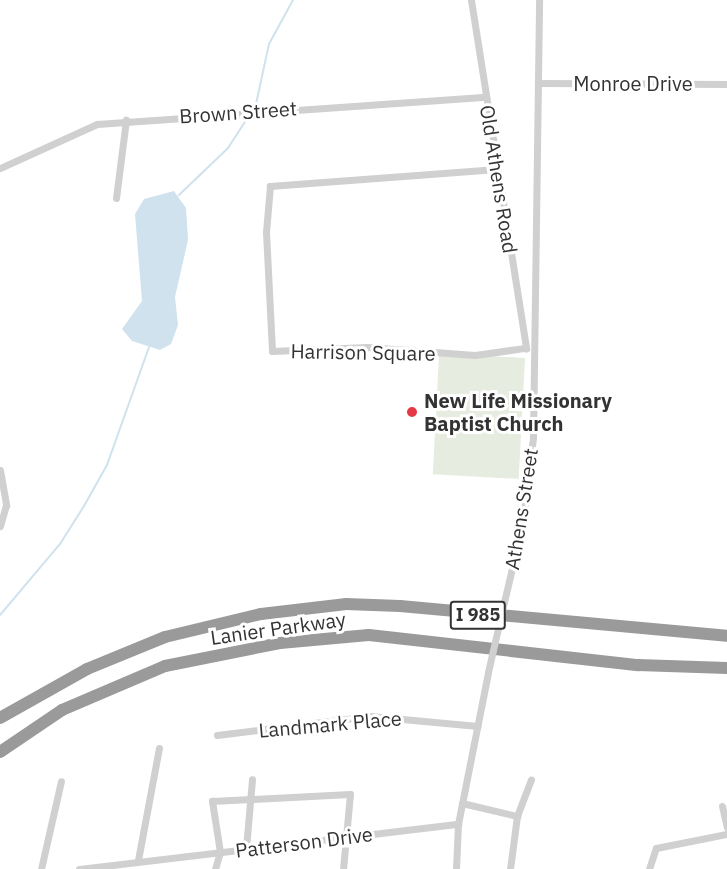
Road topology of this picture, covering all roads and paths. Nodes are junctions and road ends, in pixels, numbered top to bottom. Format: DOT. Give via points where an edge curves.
graph roads {
  1 [pos="471,0"];
  2 [pos="539,0"];
  3 [pos="540,83"];
  4 [pos="727,84"];
  5 [pos="486,97"];
  6 [pos="126,120"];
  7 [pos="0,168"];
  8 [pos="497,169"];
  9 [pos="117,198"];
  10 [pos="524,348"];
  11 [pos="534,349"];
  12 [pos="0,470"];
  13 [pos="0,526"];
  14 [pos="727,636"];
  15 [pos="727,668"];
  16 [pos="0,718"];
  17 [pos="478,726"];
  18 [pos="217,735"];
  19 [pos="159,748"];
  20 [pos="0,752"];
  21 [pos="252,779"];
  22 [pos="531,780"];
  23 [pos="61,781"];
  24 [pos="250,796"];
  25 [pos="462,803"];
  26 [pos="722,806"];
  27 [pos="517,816"];
  28 [pos="458,824"];
  29 [pos="727,827"];
  30 [pos="727,834"];
  31 [pos="343,837"];
  32 [pos="246,848"];
  33 [pos="220,852"];
  34 [pos="138,860"];
  35 [pos="108,867"];
  36 [pos="41,869"];
  37 [pos="79,869"];
  38 [pos="215,869"];
  39 [pos="343,869"];
  40 [pos="456,869"];
  41 [pos="510,869"];
  42 [pos="649,869"];
  1 -- 5 [label="street, Old Athens Road"];
  2 -- 3 [label="street, Athens Street"];
  3 -- 4 [label="street, Monroe Drive"];
  3 -- 11 [label="street, Athens Street"];
  5 -- 6 [label="street, Brown Street"];
  5 -- 8 [label="street, Old Athens Road"];
  6 -- 7 [label="street, Brown Street" via="74,131"];
  6 -- 9 [label="street"];
  8 -- 10 [label="street, Old Athens Road"];
  8 -- 10 [label="street, Harrison Square" via="270,186 266,232 272,351 367,348 475,355"];
  10 -- 11 [label="street"];
  11 -- 17 [label="street, Athens Street, bridge" via="528,483"];
  12 -- 13 [label="street" via="6,505"];
  14 -- 16 [label="highway, Lanier Parkway / I 985" via="400,606 292,610 165,637 87,669"];
  15 -- 20 [label="highway, Lanier Parkway / I 985" via="638,665 369,635 280,643 165,666 72,705"];
  17 -- 18 [label="street, Landmark Place" via="370,716"];
  17 -- 25 [label="street, Athens Street"];
  19 -- 34 [label="street"];
  21 -- 24 [label="street"];
  22 -- 27 [label="street"];
  23 -- 36 [label="street"];
  24 -- 31 [label="street" via="350,794"];
  24 -- 32 [label="street"];
  24 -- 33 [label="street" via="212,801"];
  25 -- 27 [label="street"];
  25 -- 28 [label="street, Athens Street"];
  26 -- 29 [label="street"];
  27 -- 41 [label="street"];
  28 -- 31 [label="street, Patterson Drive"];
  28 -- 40 [label="street, Athens Street"];
  30 -- 42 [label="street" via="656,848"];
  31 -- 32 [label="street, Patterson Drive"];
  31 -- 39 [label="street"];
  32 -- 33 [label="street, Patterson Drive"];
  33 -- 34 [label="street, Patterson Drive"];
  33 -- 38 [label="street"];
  34 -- 35 [label="street, Patterson Drive"];
  35 -- 37 [label="street, Patterson Drive"];
}
